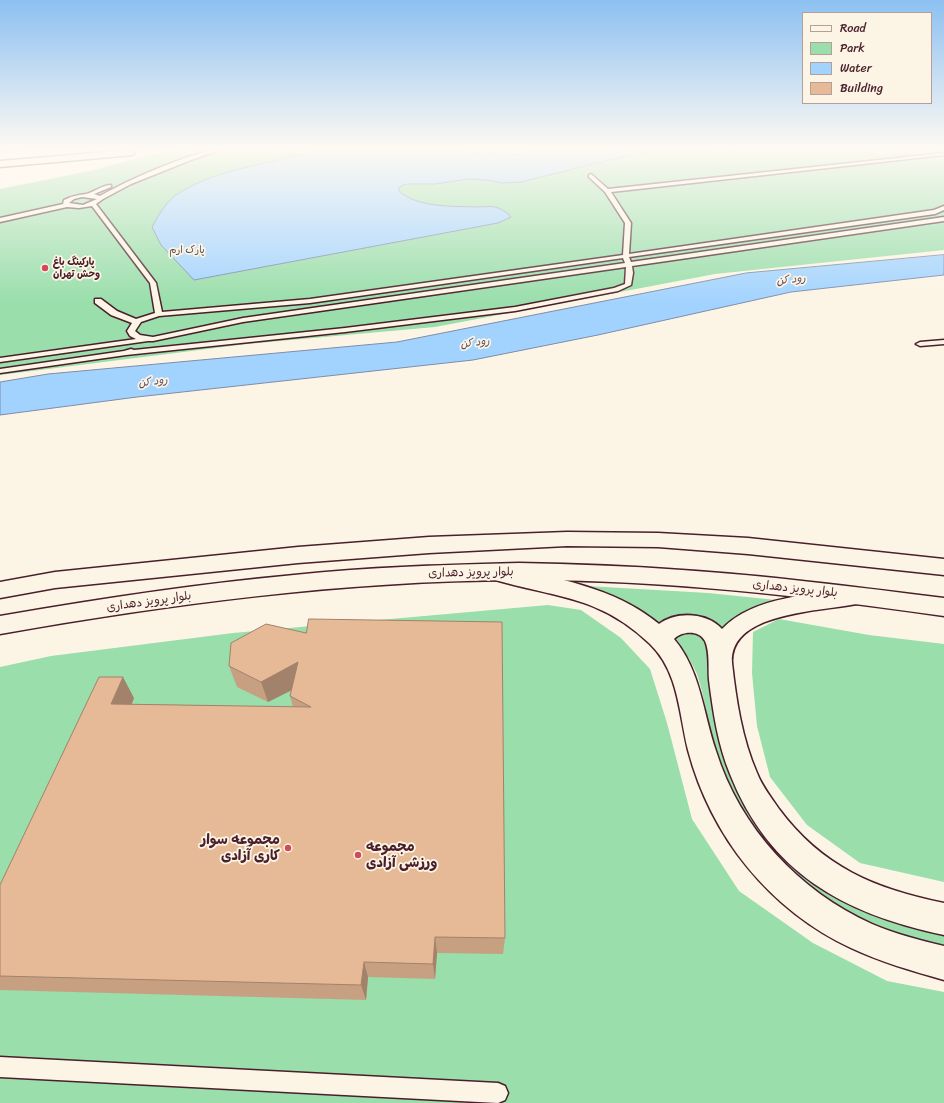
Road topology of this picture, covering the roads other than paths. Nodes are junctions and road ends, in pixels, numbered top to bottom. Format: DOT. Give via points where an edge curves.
graph roads {
  1 [pos="69,200"];
  2 [pos="99,200"];
  3 [pos="613,200"];
  4 [pos="66,203"];
  5 [pos="93,204"];
  6 [pos="944,208"];
  7 [pos="0,215"];
  8 [pos="944,219"];
  9 [pos="0,220"];
  10 [pos="820,229"];
  11 [pos="834,236"];
  12 [pos="624,256"];
  13 [pos="630,265"];
  14 [pos="98,301"];
  15 [pos="159,314"];
  16 [pos="136,322"];
  17 [pos="153,339"];
  18 [pos="944,342"];
  19 [pos="920,344"];
  20 [pos="126,353"];
  21 [pos="0,360"];
  22 [pos="0,371"];
  23 [pos="944,567"];
  24 [pos="489,572"];
  25 [pos="0,590"];
  26 [pos="860,596"];
  27 [pos="944,607"];
  28 [pos="0,625"];
  29 [pos="660,639"];
  30 [pos="720,652"];
  31 [pos="944,919"];
  32 [pos="944,963"];
  33 [pos="0,1067"];
  34 [pos="498,1093"];
  1 -- 4 [label="lane"];
  2 -- 5 [label="lane"];
  3 -- 12 [label="lane" via="628,223 627,252"];
  4 -- 5 [label="lane" via="76,206"];
  4 -- 7 [label="lane"];
  4 -- 9 [label="lane"];
  5 -- 15 [label="lane" via="153,283"];
  6 -- 10 [label="lane" via="935,212"];
  8 -- 11 [label="lane"];
  10 -- 11 [label="lane"];
  10 -- 12 [label="lane"];
  11 -- 13 [label="lane"];
  12 -- 13 [label="lane"];
  12 -- 15 [label="lane" via="310,301"];
  13 -- 17 [label="lane" via="243,320"];
  13 -- 20 [label="lane" via="628,285 616,290 515,309"];
  14 -- 16 [label="lane" via="118,315"];
  15 -- 16 [label="lane"];
  16 -- 17 [label="lane" via="132,326 133,334"];
  17 -- 20 [label="lane"];
  17 -- 21 [label="lane"];
  18 -- 19 [label="lane"];
  20 -- 22 [label="lane"];
  23 -- 25 [label="main road" via="748,546 658,540 567,539 429,545 298,555 55,580"];
  24 -- 26 [label="main road, بلوار پرویز دهداری" via="683,577"];
  24 -- 28 [label="main road, بلوار پرویز دهداری" via="404,575 289,584 188,596"];
  24 -- 29 [label="street" via="572,590 600,599 636,619"];
  26 -- 27 [label="main road, بلوار پرویز دهداری"];
  26 -- 30 [label="street" via="766,612 739,627 727,639"];
  29 -- 30 [label="street" via="672,627 693,624 709,630"];
  29 -- 32 [label="street" via="673,654 688,687 702,751 714,788 727,815 746,844 766,867 796,896 858,935 893,949"];
  30 -- 31 [label="street" via="722,687 733,741 748,784 773,826 814,867 836,882 890,907"];
  33 -- 34 [label="lane"];
}
